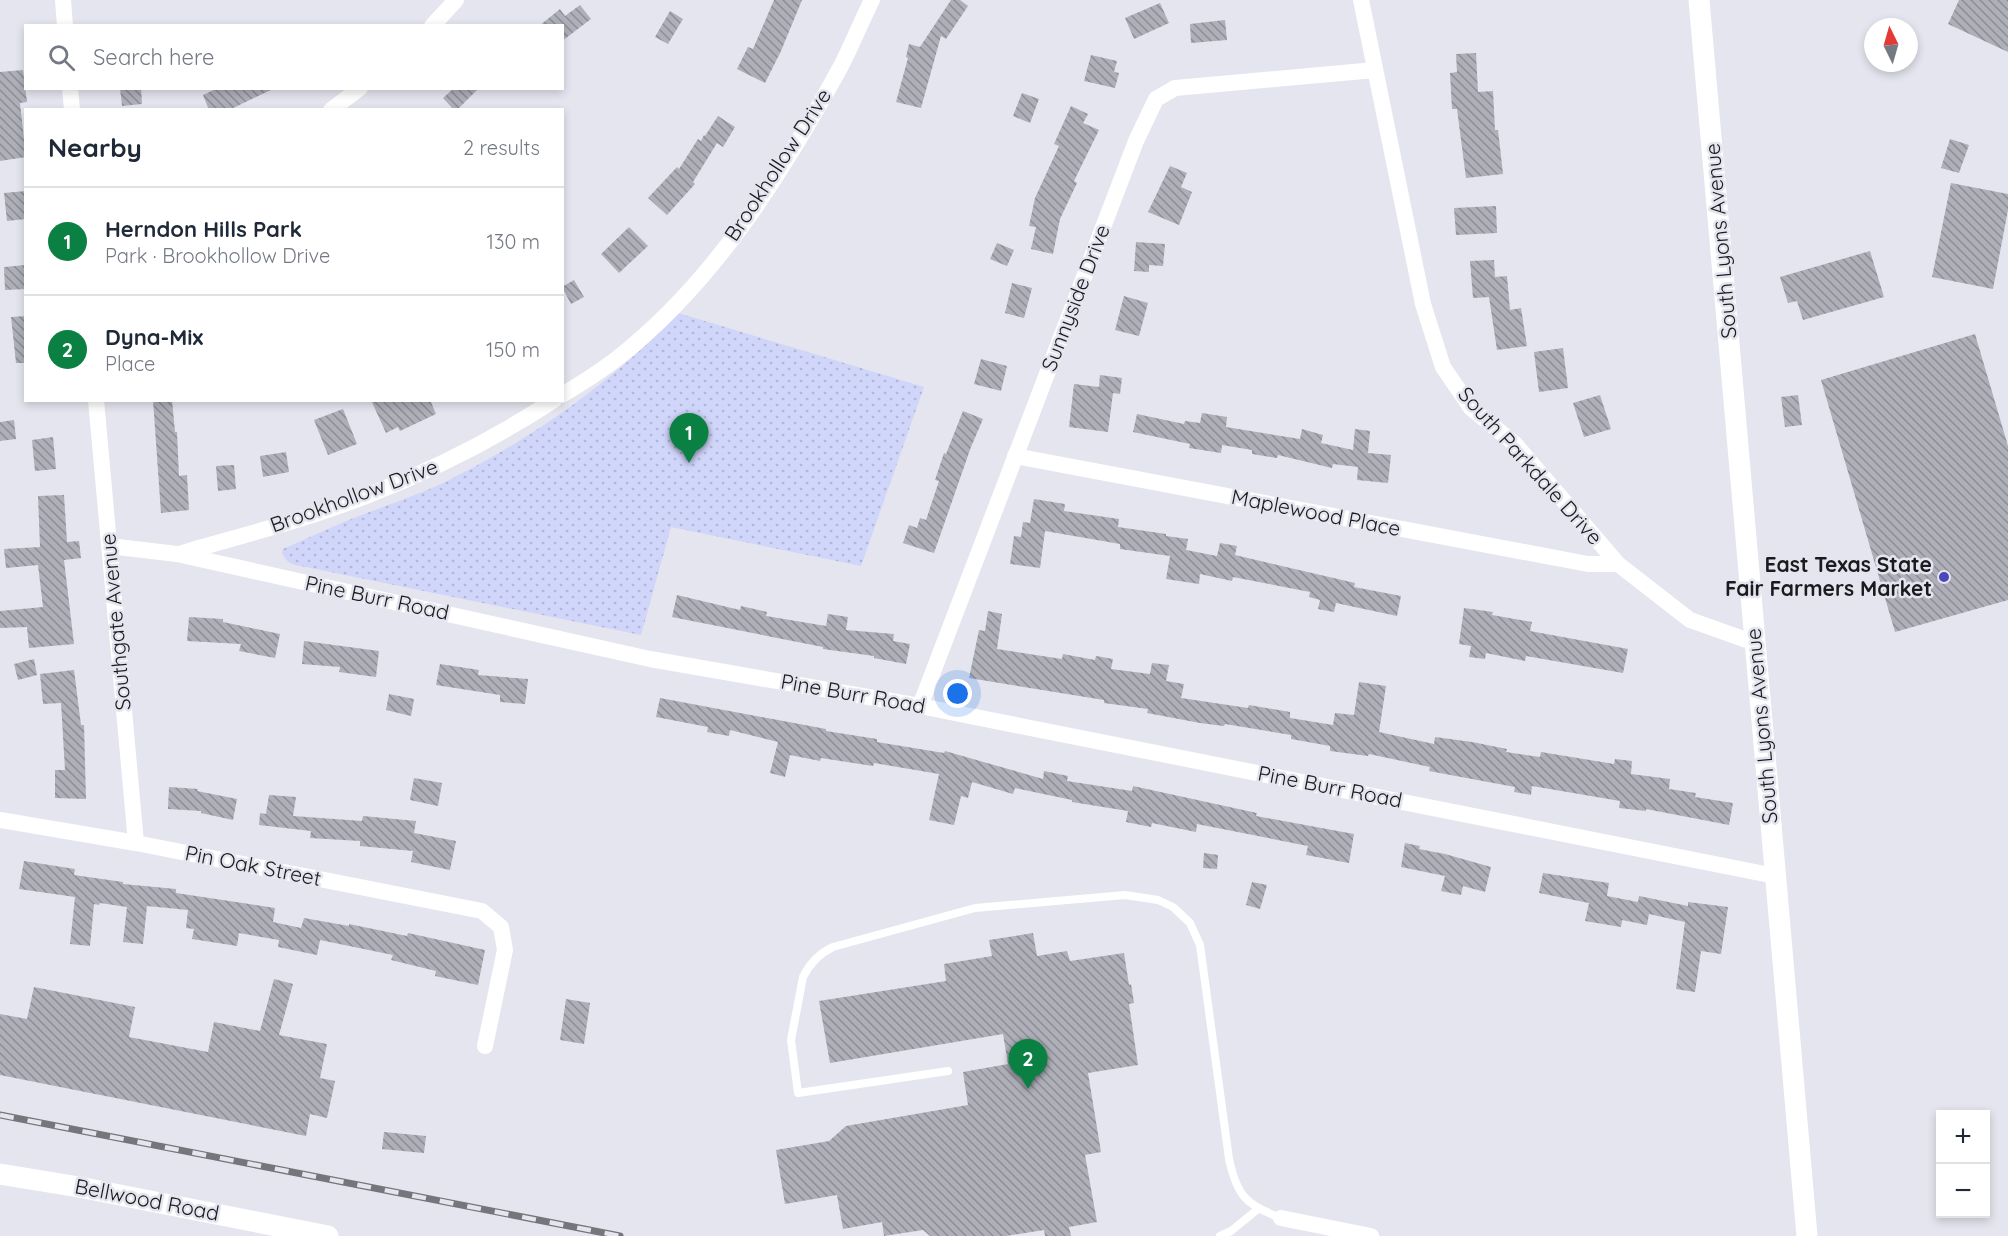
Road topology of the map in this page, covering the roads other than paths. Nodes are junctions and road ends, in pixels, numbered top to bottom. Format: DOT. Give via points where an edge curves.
graph roads {
  1 [pos="63,0"];
  2 [pos="456,0"];
  3 [pos="1361,0"];
  4 [pos="1699,0"];
  5 [pos="868,7"];
  6 [pos="65,24"];
  7 [pos="434,24"];
  8 [pos="1375,70"];
  9 [pos="70,90"];
  10 [pos="357,90"];
  11 [pos="72,108"];
  12 [pos="334,108"];
  13 [pos="564,394"];
  14 [pos="96,402"];
  15 [pos="551,402"];
  16 [pos="1015,456"];
  17 [pos="109,546"];
  18 [pos="177,554"];
  19 [pos="1618,564"];
  20 [pos="1755,643"];
  21 [pos="920,706"];
  22 [pos="0,820"];
  23 [pos="136,843"];
  24 [pos="1775,876"];
  25 [pos="485,1046"];
  26 [pos="948,1071"];
  27 [pos="0,1174"];
  28 [pos="1258,1209"];
  29 [pos="1281,1218"];
  30 [pos="328,1236"];
  31 [pos="1220,1236"];
  32 [pos="1371,1236"];
  33 [pos="1807,1236"];
  1 -- 6 [label="street"];
  2 -- 7 [label="street"];
  3 -- 8 [label="street, South Parkdale Drive"];
  4 -- 20 [label="street, South Lyons Avenue"];
  5 -- 13 [label="street, Brookhollow Drive" via="842,64 795,145 714,263 620,356"];
  8 -- 16 [label="street, Sunnyside Drive" via="1175,88 1156,99 1136,141"];
  8 -- 19 [label="street, South Parkdale Drive" via="1421,293 1443,366 1471,408 1515,444"];
  9 -- 11 [label="street"];
  10 -- 12 [label="street"];
  14 -- 17 [label="street, Southgate Avenue"];
  15 -- 18 [label="street, Brookhollow Drive" via="445,462 370,495"];
  16 -- 19 [label="street, Maplewood Place" via="1588,564"];
  16 -- 21 [label="street, Sunnyside Drive"];
  17 -- 18 [label="street, Pine Burr Road"];
  17 -- 23 [label="street, Southgate Avenue"];
  18 -- 21 [label="street, Pine Burr Road" via="650,659"];
  19 -- 20 [label="street, South Parkdale Drive" via="1690,620"];
  20 -- 24 [label="street, South Lyons Avenue"];
  21 -- 24 [label="street, Pine Burr Road"];
  22 -- 23 [label="street, Pin Oak Street"];
  23 -- 25 [label="street, Pin Oak Street" via="482,911 501,927 506,950"];
  24 -- 33 [label="street, South Lyons Avenue"];
  26 -- 28 [label="lane" via="798,1093 791,1040 808,968 833,947 975,908 1125,895 1158,900 1182,914 1200,945 1233,1180 1243,1197"];
  27 -- 30 [label="street, Bellwood Road"];
  28 -- 29 [label="lane"];
  28 -- 31 [label="lane"];
  29 -- 32 [label="street"];
}
